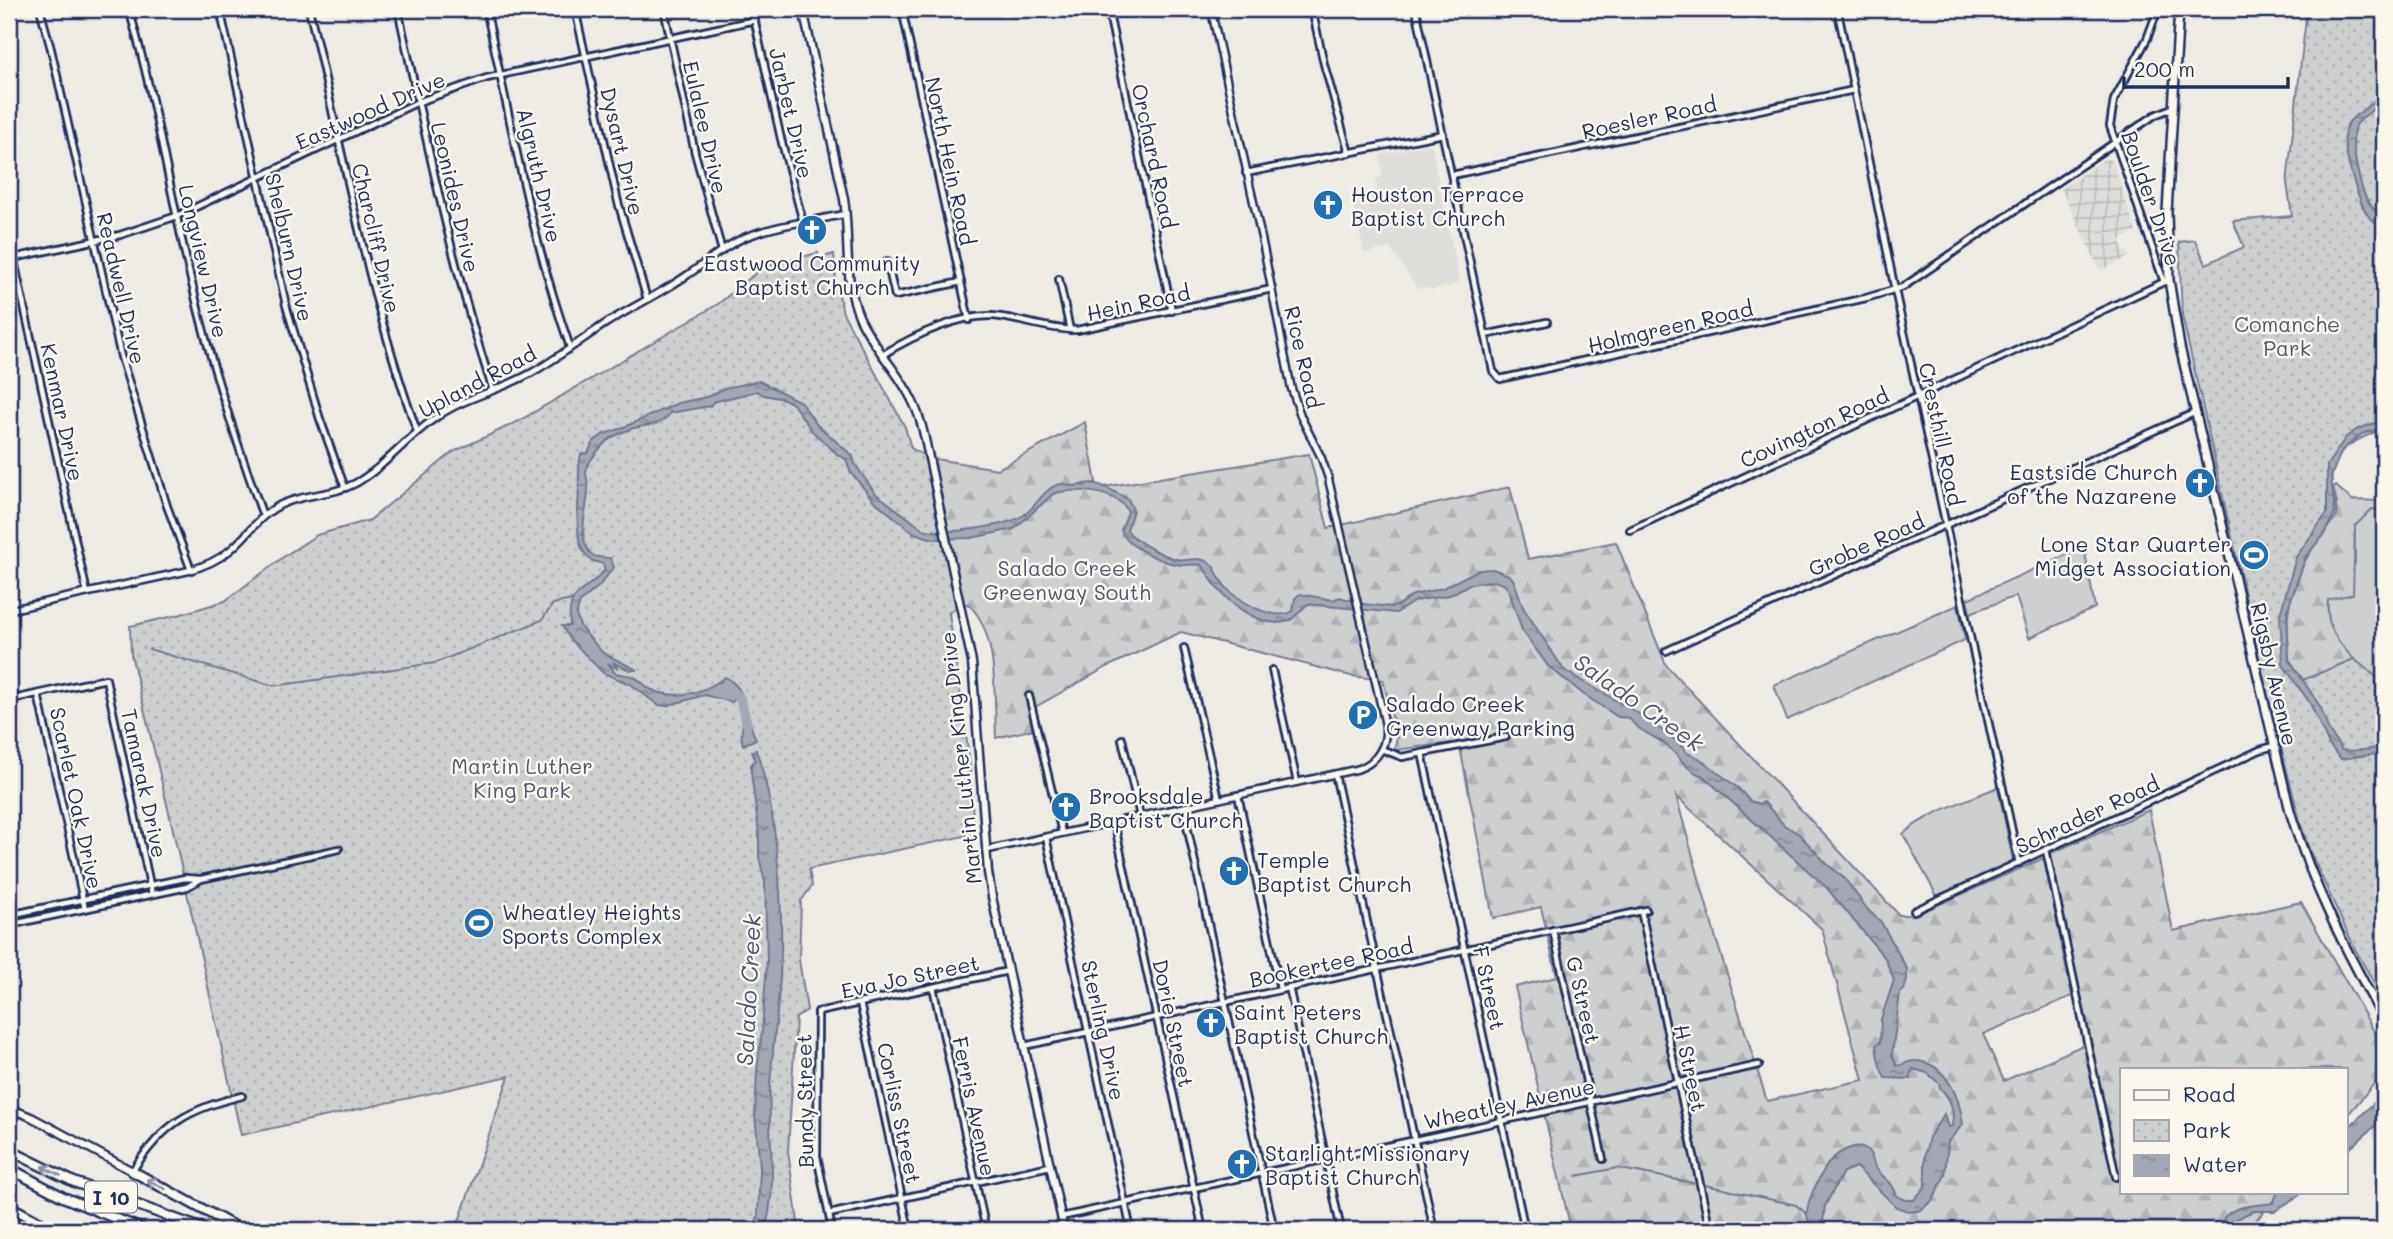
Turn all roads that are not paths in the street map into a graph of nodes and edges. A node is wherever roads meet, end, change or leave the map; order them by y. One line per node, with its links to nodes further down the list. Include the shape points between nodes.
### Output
1 (40, 9): 37 (street, Readwell Drive)
2 (129, 9): 34 (street, Longview Drive)
3 (219, 9): 32 (street, Shelburn Drive)
4 (309, 9): 27 (street, Charcliff Drive)
5 (398, 9): 24 (street, Leonides Drive)
6 (486, 9): 22 (street, Algruth Drive)
7 (575, 9): 21 (street, Dysart Drive)
8 (664, 9): 20 (street, Eulalee Drive)
9 (752, 9): 19 (street, Jarbet Drive)
10 (803, 9): 33 (main road, Martin Luther King Drive)
11 (902, 9): 43 (street, North Hein Road)
12 (1108, 9): 47 (street, Orchard Road)
13 (1211, 9): 30 (street, Rice Road)
14 (1312, 9): 29 (street)
15 (1416, 9): 26 (street, Holmgreen Road)
16 (2158, 9): 28 (street, Boulder Drive, via 2114,100 2110,125)
17 (2179, 9): 25 (main road, Rigsby Avenue)
18 (1838, 12): 23 (street, Cresthill Road)
19 (755, 20): 20 (street, Eastwood Drive); 35 (street, Jarbet Drive)
20 (670, 38): 21 (street, Eastwood Drive); 38 (street, Eulalee Drive)
21 (586, 57): 22 (street, Eastwood Drive); 46 (street, Dysart Drive, via 621,213)
22 (501, 75): 24 (street, Eastwood Drive); 52 (street, Algruth Drive, via 537,235)
23 (1854, 90): 31 (street, Roesler Road); 45 (street, Cresthill Road)
24 (418, 103): 27 (street, Eastwood Drive); 54 (street, Leonides Drive, via 457,275)
25 (2172, 108): 28 (street, Holmgreen Road); 42 (main road, Rigsby Avenue)
26 (1443, 134): 29 (street); 31 (street, Holmgreen Road)
27 (338, 140): 32 (street, Eastwood Drive); 57 (street, Charcliff Drive, via 382,326)
28 (2114, 144): 42 (street, Boulder Drive); 45 (street, Holmgreen Road)
29 (1349, 153): 30 (street)
30 (1246, 173): 44 (street, Rice Road)
31 (1452, 175): 51 (street, Holmgreen Road)
32 (257, 179): 34 (street, Eastwood Drive); 58 (street, Shelburn Drive, via 306,376)
33 (846, 214): 35 (street, Upland Road); 53 (main road, Martin Luther King Drive, via 854,302)
34 (177, 216): 37 (street, Eastwood Drive); 59 (street, Longview Drive, via 212,361)
35 (803, 223): 38 (street, Upland Road, via 748,236)
36 (9, 238): 39 (street, Kenmar Drive)
37 (94, 241): 39 (street, Eastwood Drive); 62 (street, Readwell Drive, via 143,433)
38 (722, 251): 46 (street, Upland Road)
39 (11, 259): 63 (street, Kenmar Drive)
40 (887, 261): 43 (street, via 895,296)
41 (1059, 279): 50 (street)
42 (2167, 281): 55 (street, Covington Road); 56 (main road, Rigsby Avenue)
43 (961, 282): 48 (street, North Hein Road)
44 (1272, 289): 47 (street, Hein Road); 74 (street, Rice Road, via 1291,387 1325,467 1340,529 1386,732)
45 (1895, 290): 51 (street, Holmgreen Road, via 1504,379 1494,374); 55 (street, Cresthill Road)
46 (647, 299): 52 (street, Upland Road)
47 (1172, 310): 50 (street, Hein Road)
48 (969, 320): 50 (street, Hein Road, via 1000,317); 53 (street, Hein Road, via 924,331)
49 (1547, 322): 51 (street)
50 (1070, 330)
51 (1485, 335)
52 (570, 347): 54 (street, Upland Road, via 526,377)
53 (882, 355): 86 (main road, Martin Luther King Drive, via 911,396 922,426 963,615 972,662)
54 (493, 390): 57 (street, Upland Road, via 448,410)
55 (1917, 396): 60 (street, Cresthill Road); 61 (street, Covington Road)
56 (2194, 413): 60 (street, Grobe Road); 73 (main road, Rigsby Avenue)
57 (417, 431): 58 (street, Upland Road, via 376,469)
58 (345, 488): 59 (street, Upland Road, via 301,497)
59 (263, 516): 62 (street, Upland Road, via 230,551)
60 (1945, 525): 66 (street, Grobe Road); 88 (street, Cresthill Road)
61 (1630, 530)
62 (191, 570): 63 (street, Upland Road)
63 (87, 593): 64 (street, Upland Road)
64 (9, 610)
65 (1184, 648): 79 (street)
66 (1666, 651)
67 (1272, 670): 77 (street)
68 (38, 694): 70 (street); 90 (street, Tamarak Drive, via 106,679); 92 (street, Scarlet Oak Drive)
69 (1029, 696): 83 (street)
70 (9, 700)
71 (1506, 737): 75 (street)
72 (1122, 738): 81 (street)
73 (2274, 746): 87 (street, Schrader Road); 109 (main road, Rigsby Avenue, via 2312,878)
74 (1381, 749): 75 (street, via 1402,758); 76 (street, via 1364,767)
75 (1422, 753): 99 (street, F Street)
76 (1335, 774): 77 (street); 100 (street)
77 (1297, 782): 78 (street)
78 (1238, 795): 79 (street); 104 (street)
79 (1219, 799): 80 (street)
80 (1183, 807): 81 (street); 105 (street)
81 (1140, 816): 82 (street)
82 (1115, 822): 83 (street); 108 (street, Dorie Street)
83 (1062, 834): 84 (street)
84 (1046, 837): 86 (street); 110 (street, Sterling Drive)
85 (339, 849): 89 (street)
86 (986, 849): 101 (main road, Martin Luther King Drive)
87 (2046, 850): 88 (street, Schrader Road); 126 (street)
88 (2019, 863): 95 (street, Schrader Road)
89 (201, 879): 90 (street); 91 (street, via 187,887)
90 (150, 885): 91 (street, Tamarak Drive); 92 (street)
91 (152, 894): 93 (street)
92 (83, 900): 93 (street, Scarlet Oak Drive); 96 (street)
93 (85, 909): 97 (street)
94 (1643, 911): 98 (street, Bookertee Road); 113 (street, H Street)
95 (1914, 911)
96 (9, 915)
97 (9, 925)
98 (1553, 930): 99 (street, Bookertee Road); 115 (street, G Street)
99 (1465, 949): 100 (street, Bookertee Road); 117 (street, F Street)
100 (1377, 968): 102 (street, Bookertee Road); 118 (street)
101 (1008, 971): 103 (street, Eva Jo Street); 111 (main road, Martin Luther King Drive)
102 (1289, 987): 104 (street, Bookertee Road); 120 (street)
103 (933, 988): 106 (street, Eva Jo Street); 127 (street, Ferris Avenue)
104 (1280, 989): 105 (street, Bookertee Road)
105 (1225, 1001): 108 (street, Bookertee Road); 125 (street)
106 (860, 1003): 107 (street, Eva Jo Street); 130 (street, Corliss Street)
107 (818, 1012): 133 (street, Bundy Street, via 817,1156)
108 (1157, 1016): 110 (street, Bookertee Road); 128 (street, Dorie Street)
109 (2384, 1020)
110 (1088, 1031): 111 (street, Bookertee Road); 131 (street, Sterling Drive)
111 (1024, 1046): 122 (main road, Martin Luther King Drive)
112 (1759, 1065): 113 (street, Wheatley Avenue)
113 (1678, 1083): 115 (street, Wheatley Avenue); 151 (street, H Street)
114 (242, 1096): 124 (street, via 183,1116 149,1145)
115 (1591, 1101): 117 (street, Wheatley Avenue); 121 (street, G Street)
116 (9, 1108): 124 (main road)
117 (1502, 1121): 118 (street, Wheatley Avenue); 150 (street, F Street)
118 (1414, 1139): 120 (street, Wheatley Avenue); 149 (street)
119 (9, 1150): 139 (highway, I 10, one-way to 119, via 74,1182)
120 (1326, 1159): 125 (street, Wheatley Avenue); 148 (street)
121 (1603, 1159)
122 (1050, 1166): 127 (street); 134 (main road, Martin Luther King Drive)
123 (9, 1168): 138 (highway, I 10, via 63,1197)
124 (132, 1171): 140 (highway, one-way to 124)
125 (1262, 1172): 128 (street, Wheatley Avenue); 147 (street)
126 (2116, 1177)
127 (975, 1182): 130 (street); 143 (street, Ferris Avenue)
128 (1194, 1188): 131 (street, Wheatley Avenue); 146 (street, Dorie Street)
129 (9, 1197): 132 (main road)
130 (902, 1198): 133 (street); 142 (street, Corliss Street)
131 (1125, 1203): 134 (street, Wheatley Avenue); 145 (street, Sterling Drive)
132 (10, 1206): 135 (highway); 136 (main road)
133 (829, 1214): 141 (street, Bundy Street)
134 (1061, 1217): 144 (main road, Martin Luther King Drive)
135 (50, 1228): 137 (main road)
136 (16, 1230)
137 (29, 1230)
138 (144, 1230)
139 (206, 1230)
140 (241, 1230)
141 (832, 1230)
142 (909, 1230)
143 (986, 1230)
144 (1064, 1230)
145 (1131, 1230)
146 (1203, 1230)
147 (1275, 1230)
148 (1341, 1230)
149 (1434, 1230)
150 (1525, 1230)
151 (1710, 1230)

